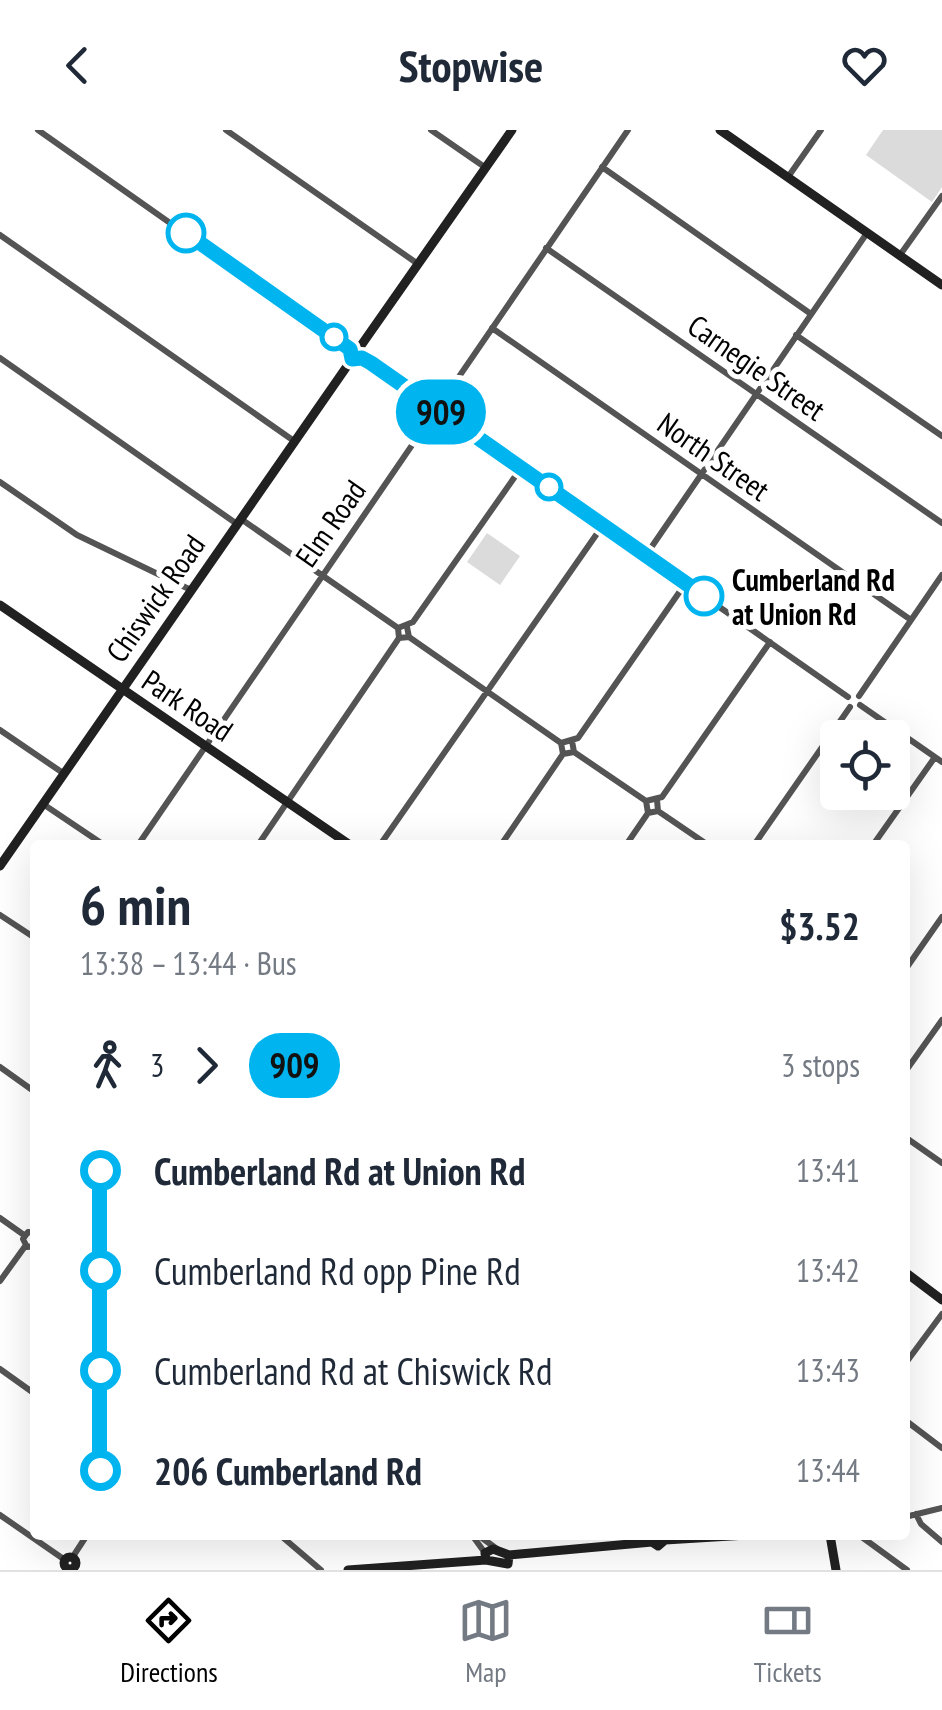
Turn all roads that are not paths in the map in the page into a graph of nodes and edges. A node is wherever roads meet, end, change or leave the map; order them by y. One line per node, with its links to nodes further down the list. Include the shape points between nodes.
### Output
1 (38, 130): 21 (street)
2 (226, 130): 16 (street)
3 (431, 130): 9 (street)
4 (512, 130): 9 (street, Chiswick Road)
5 (628, 130): 8 (street, Elm Road)
6 (720, 130): 10 (street)
7 (820, 130): 10 (street)
8 (602, 167): 14 (street, Elm Road); 18 (street)
9 (486, 168): 16 (street, Chiswick Road)
10 (788, 177): 12 (street)
11 (942, 196): 15 (street)
12 (868, 233): 15 (street); 18 (street)
13 (0, 236): 26 (street)
14 (546, 248): 19 (street, Elm Road); 23 (street, Carnegie Street)
15 (900, 256): 17 (street)
16 (418, 264): 21 (street, Chiswick Road)
17 (942, 285)
18 (811, 314): 20 (street)
19 (492, 328): 24 (street, Elm Road); 28 (street, North Street)
20 (796, 334): 23 (street); 25 (street)
21 (356, 353): 24 (street); 26 (street, Chiswick Road)
22 (0, 358): 30 (street)
23 (755, 394): 28 (street); 31 (street, Carnegie Street)
24 (438, 410): 27 (street); 34 (street, Elm Road)
25 (942, 436)
26 (294, 442): 30 (street, Chiswick Road)
27 (521, 468): 32 (street); 40 (street)
28 (701, 474): 33 (street); 39 (street, North Street)
29 (0, 482): 37 (street, via 76,535)
30 (239, 521): 34 (street); 37 (street, Chiswick Road)
31 (942, 524)
32 (604, 526): 33 (street); 46 (street)
33 (646, 555): 36 (street)
34 (321, 575): 41 (street); 53 (street, Elm Road)
35 (942, 575): 39 (street)
36 (686, 583): 44 (street); 51 (street)
37 (191, 590): 45 (street, Chiswick Road)
38 (0, 606): 45 (street, Park Road)
39 (911, 620): 48 (street)
40 (407, 626): 41 (street); 42 (street)
41 (398, 628): 43 (street)
42 (409, 637): 43 (street); 46 (street)
43 (399, 638): 59 (street)
44 (770, 642): 47 (street); 58 (street)
45 (121, 690): 53 (street, Park Road); 57 (street, Chiswick Road)
46 (487, 691): 52 (street); 68 (street)
47 (848, 697): 48 (street); 49 (street)
48 (860, 700): 49 (street); 56 (street)
49 (850, 707): 72 (street)
50 (0, 730): 57 (street)
51 (572, 741): 52 (street); 54 (street)
52 (561, 743): 55 (street)
53 (204, 746): 59 (street, Park Road); 65 (street, Elm Road)
54 (574, 752): 55 (street); 60 (street)
55 (563, 754): 69 (street)
56 (939, 759): 73 (street)
57 (63, 774): 61 (street, Chiswick Road)
58 (657, 800): 60 (street); 62 (street)
59 (288, 802): 66 (street); 67 (street, Park Road)
60 (646, 802): 63 (street)
61 (43, 804): 64 (street); 74 (street, Chiswick Road)
62 (658, 811): 63 (street); 71 (street)
63 (648, 813): 70 (street)
64 (97, 840)
65 (141, 840)
66 (261, 840)
67 (343, 840)
68 (383, 840)
69 (504, 840)
70 (629, 840)
71 (701, 840)
72 (757, 840)
73 (877, 840)
74 (0, 866)
75 (0, 915): 77 (street)
76 (942, 917): 78 (street)
77 (30, 935)
78 (910, 963)
79 (942, 1020): 80 (street)
80 (910, 1065)
81 (0, 1067): 82 (street)
82 (30, 1088)
83 (910, 1140): 84 (street)
84 (942, 1162)
85 (0, 1218): 87 (street)
86 (30, 1234): 87 (street)
87 (24, 1235): 88 (street)
88 (26, 1246): 89 (street); 91 (street)
89 (30, 1246)
90 (910, 1276): 92 (street)
91 (0, 1281)
92 (942, 1300)
93 (942, 1314): 94 (street)
94 (910, 1357)
95 (0, 1369): 96 (street)
96 (30, 1390)
97 (910, 1424): 98 (street)
98 (942, 1448)
99 (942, 1508): 100 (street)
100 (916, 1514): 102 (street); 112 (street)
101 (0, 1515): 103 (street)
102 (910, 1516)
103 (30, 1537)
104 (35, 1540): 115 (street)
105 (84, 1540): 115 (street)
106 (286, 1540): 116 (street)
107 (477, 1540): 113 (street)
108 (481, 1540): 114 (street)
109 (645, 1540): 114 (street)
110 (831, 1540): 118 (street)
111 (867, 1540): 119 (street)
112 (942, 1542)
113 (485, 1556): 114 (street, via 491,1549); 117 (street)
114 (505, 1562)
115 (71, 1566)
116 (321, 1570)
117 (348, 1570)
118 (836, 1570)
119 (907, 1570)

